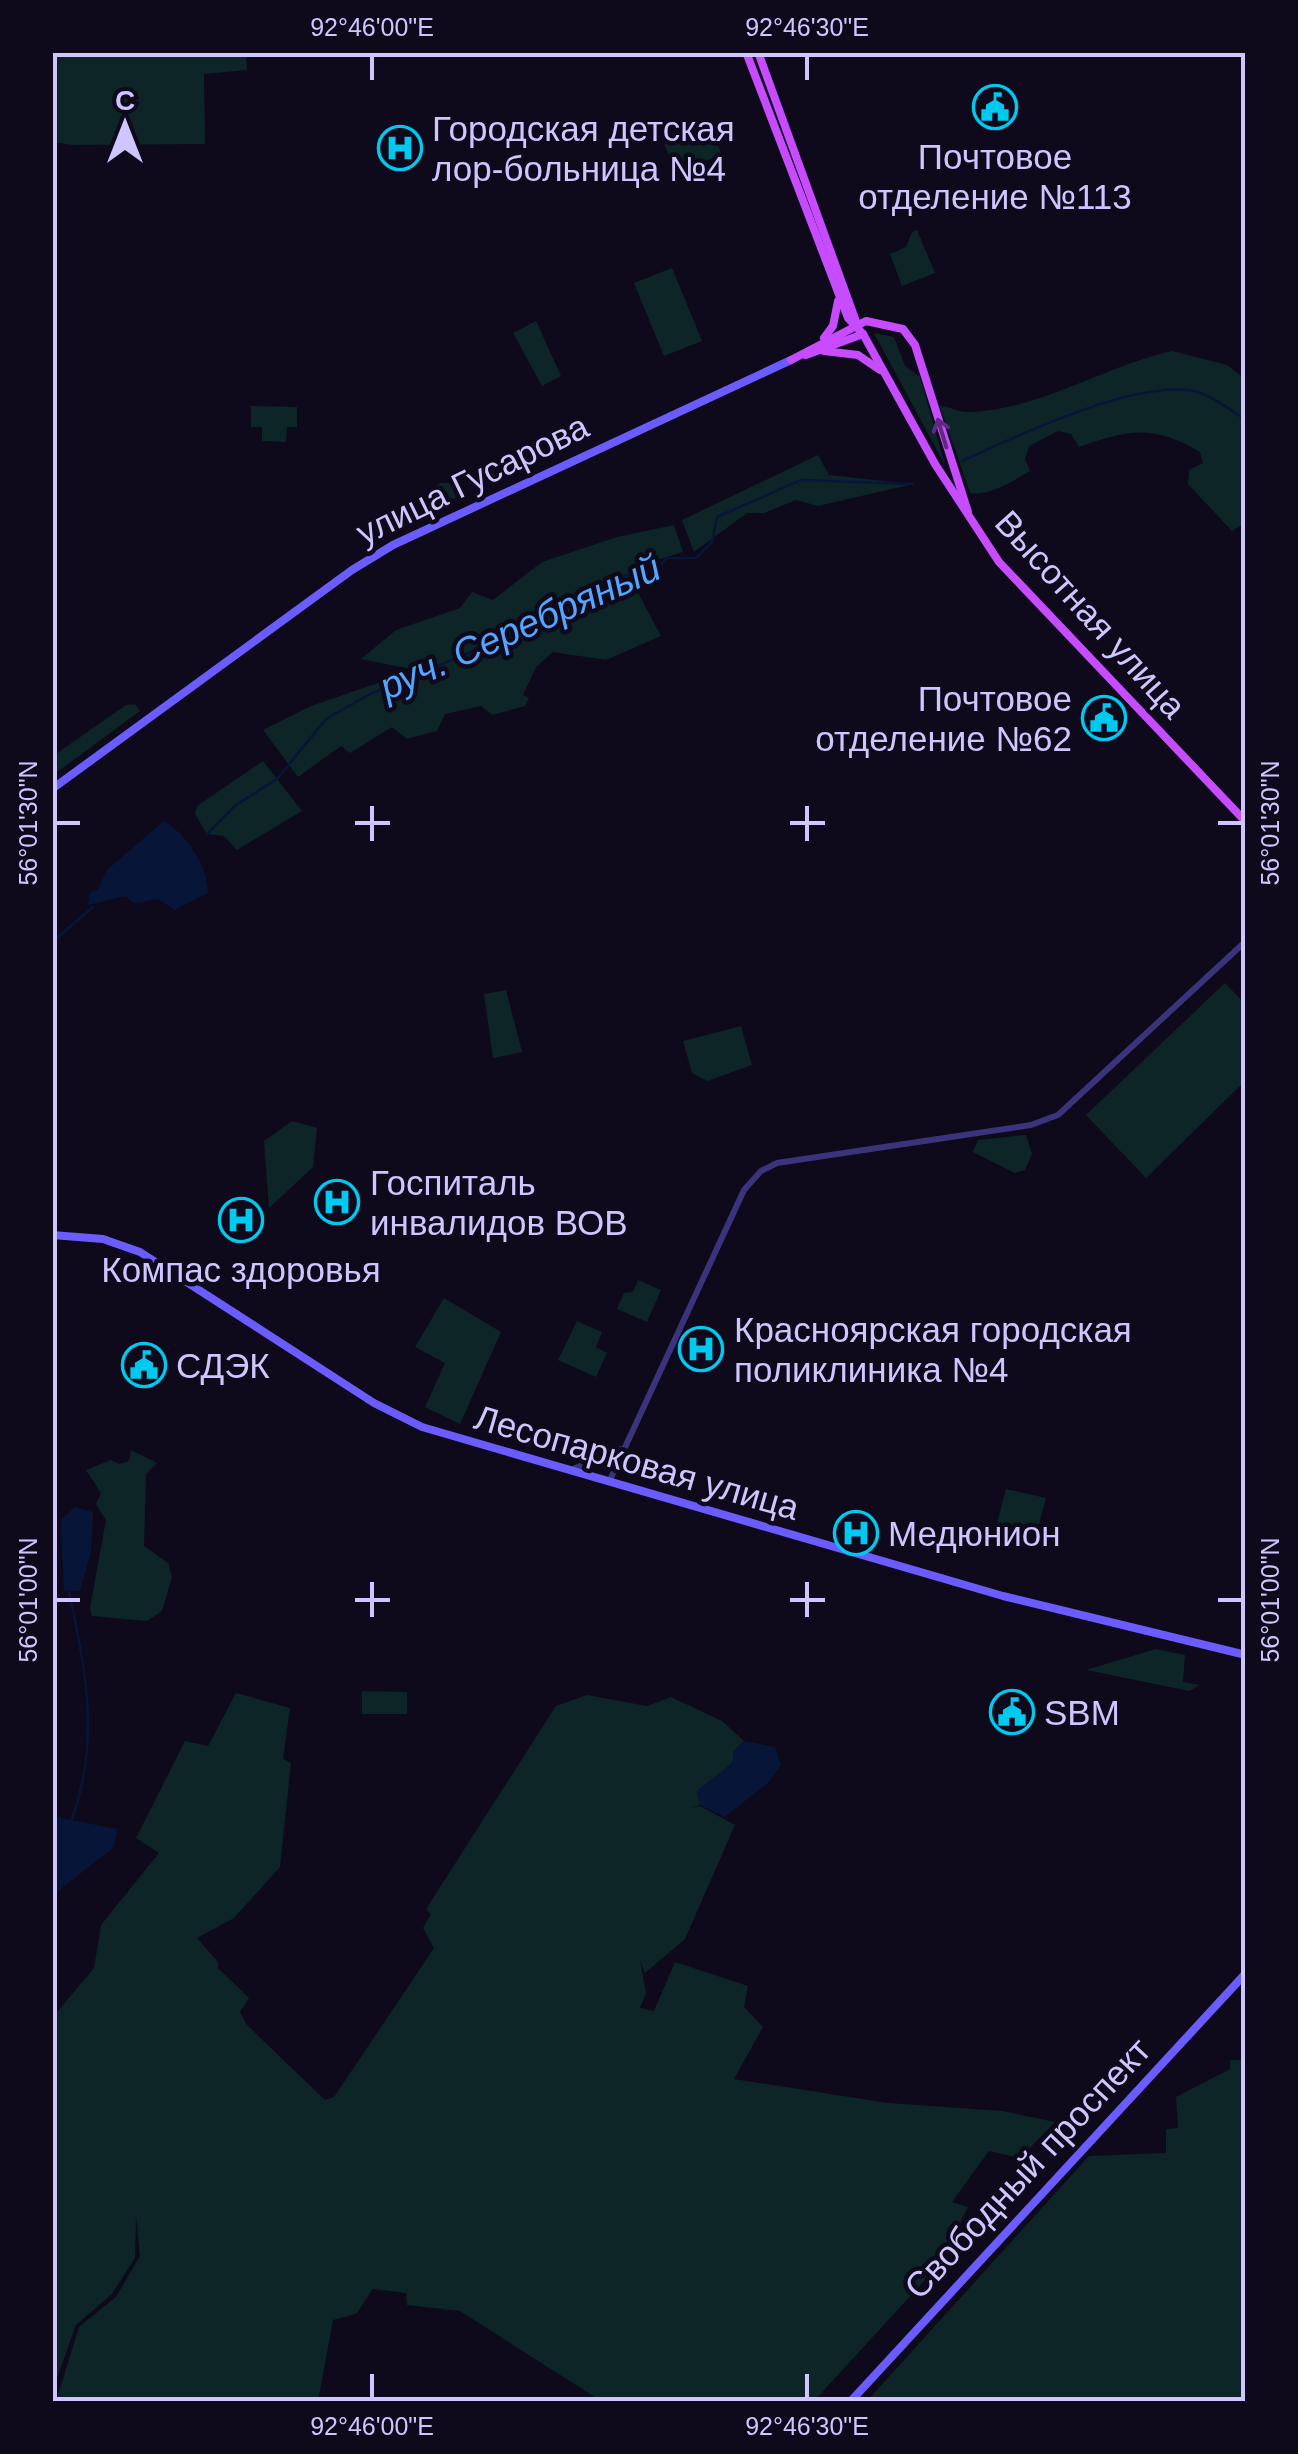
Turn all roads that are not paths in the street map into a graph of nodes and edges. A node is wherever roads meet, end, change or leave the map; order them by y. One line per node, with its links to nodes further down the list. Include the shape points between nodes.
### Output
1 (746, 52): 3 (main road)
2 (758, 52): 4 (main road)
3 (839, 296): 4 (main road); 6 (main road)
4 (857, 324): 5 (main road, Высотная улица); 6 (main road); 8 (main road, one-way to 4, via 913,340 885,322)
5 (863, 334): 6 (main road); 7 (main road, Высотная улица)
6 (818, 348): 7 (main road, via 858,355); 9 (main road, улица Гусарова, via 393,544)
7 (884, 373): 8 (main road, Высотная улица)
8 (973, 526): 10 (main road, Высотная улица, via 999,562)
9 (52, 789)
10 (1246, 822)
11 (1246, 941): 13 (street, via 1058,1115 761,1171 744,1190)
12 (52, 1235): 14 (main road, Лесопарковая улица, via 99,1238 140,1252 422,1427)
13 (622, 1448): 14 (street); 15 (street)
14 (566, 1470): 15 (main road, Лесопарковая улица)
15 (609, 1482): 16 (main road, Лесопарковая улица, via 1003,1596)
16 (1246, 1655)
17 (1246, 1973): 18 (main road, Свободный проспект)
18 (850, 2402)

